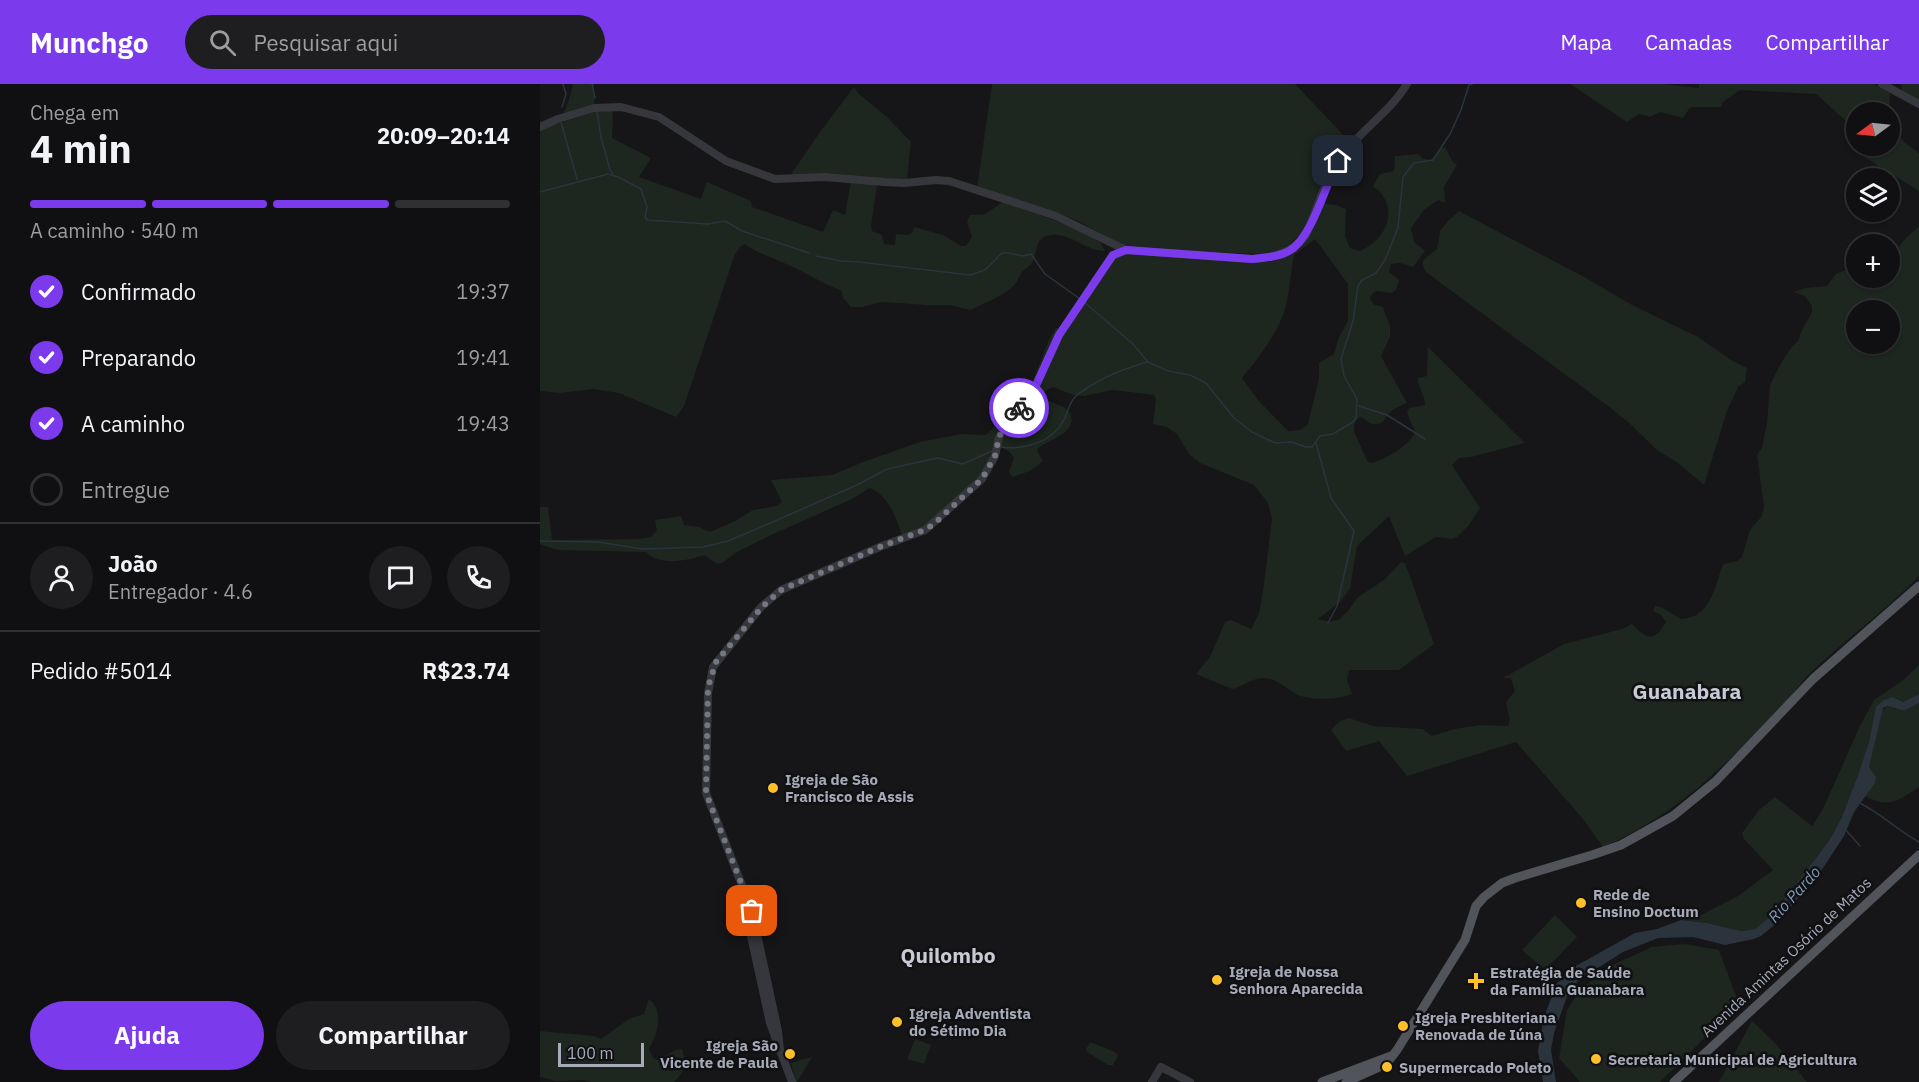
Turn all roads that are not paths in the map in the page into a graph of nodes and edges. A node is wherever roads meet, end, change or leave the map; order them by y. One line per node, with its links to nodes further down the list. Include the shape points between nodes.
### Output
1 (1407, 84): 6 (street, via 1342,156 1306,235 1288,252 1252,259)
2 (1882, 84): 3 (street)
3 (1919, 104)
4 (540, 127): 5 (street, via 599,106 632,108 664,120 726,161 775,179 949,181 1056,216)
5 (1103, 239): 6 (street); 7 (street)
6 (1126, 250): 7 (street, via 1113,255)
7 (1108, 262): 11 (street, via 1055,341 1033,392 1005,426 982,479 925,530 788,586 756,613 716,662 708,693 706,793 746,899 770,1023)
8 (1919, 586): 10 (main road, via 1820,673 1716,781 1673,816 1621,845 1515,878 1484,897 1476,906 1465,940)
9 (1919, 855): 16 (main road, Avenida Amintas Osório de Matos)
10 (1391, 1056): 14 (main road); 15 (main road)
11 (792, 1082)
12 (1152, 1082): 13 (street, via 1161,1067)
13 (1190, 1082)
14 (1322, 1082)
15 (1346, 1082)
16 (1674, 1082)

